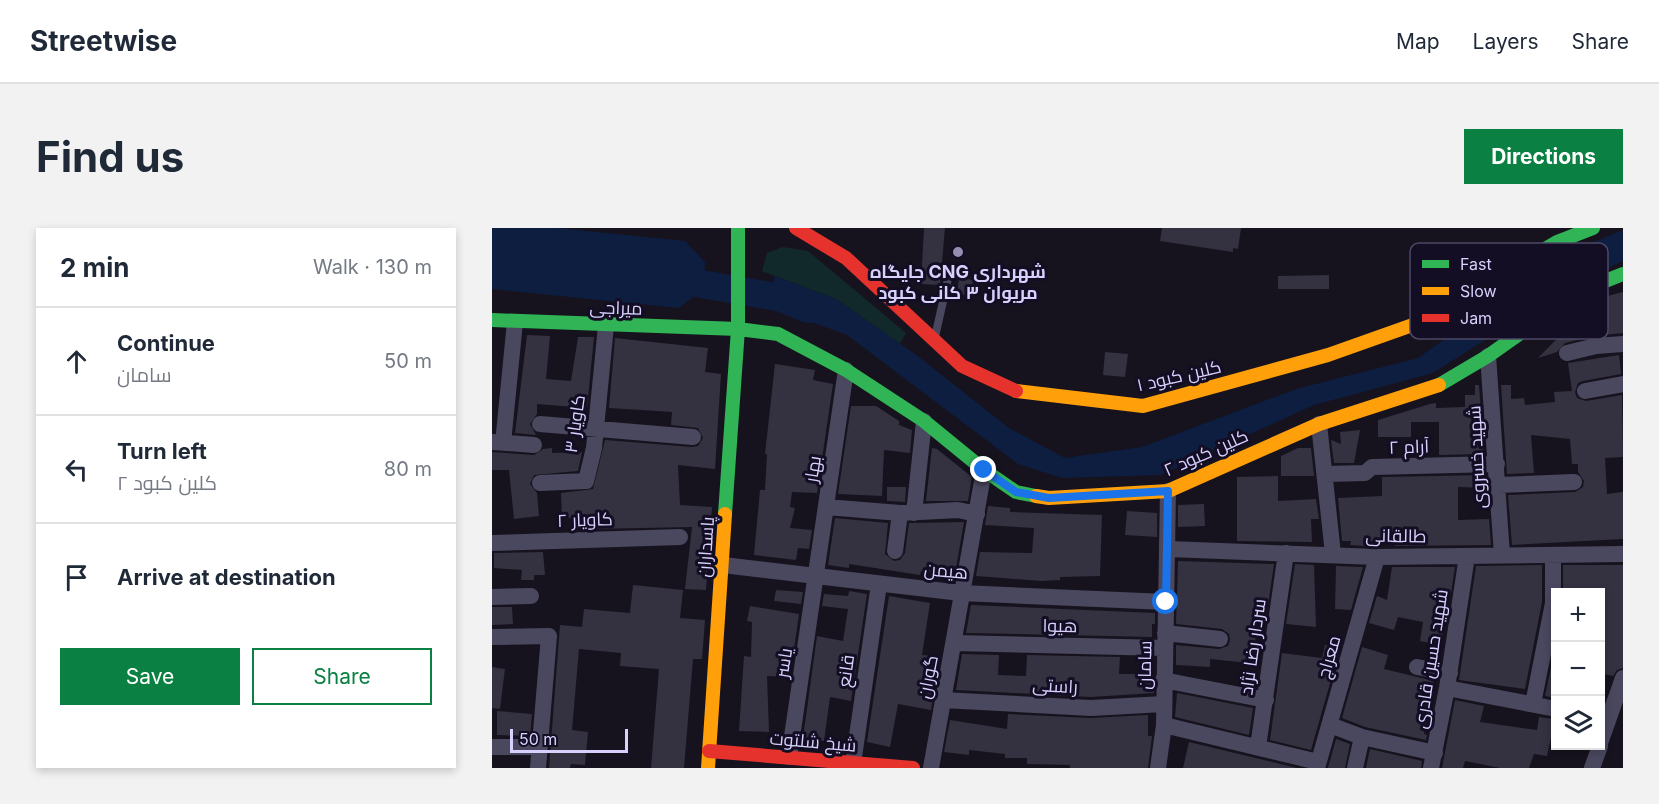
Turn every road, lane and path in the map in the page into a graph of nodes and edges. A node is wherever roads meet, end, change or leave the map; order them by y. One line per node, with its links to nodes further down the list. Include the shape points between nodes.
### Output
1 (796, 228): 14 (street, کلین کبود ۱, via 846,258)
2 (1593, 228): 4 (street, کلین کبود ۱)
3 (739, 233): 12 (street, پاسداران)
4 (1555, 243)
5 (950, 270): 14 (lane)
6 (1623, 274): 7 (street, کلین کبود ۲)
7 (1608, 280)
8 (492, 320): 9 (street, میراجی)
9 (515, 322): 10 (street, میراجی); 26 (street)
10 (606, 326): 12 (street, میراجی); 24 (street, کاویار ۳)
11 (1410, 326): 14 (street, کلین کبود ۱, via 1328,355 1143,406 1010,390 962,366)
12 (738, 329): 18 (street, کلین کبود ۲, via 778,334); 49 (street, پاسداران)
13 (1512, 339): 17 (street, کلین کبود ۲)
14 (934, 341)
15 (1623, 344): 16 (street)
16 (1568, 353)
17 (1488, 356): 23 (street, کلین کبود ۲, via 1432,389); 28 (street, شهید خسروی)
18 (846, 370): 21 (street, کلین کبود ۲); 35 (street, بهار)
19 (1623, 384): 20 (street)
20 (1585, 391)
21 (924, 421): 29 (street, کلین کبود ۲); 36 (street)
22 (540, 424): 24 (street)
23 (1319, 424): 30 (street); 34 (street, کلین کبود ۲)
24 (596, 428): 25 (street); 32 (street, کاویار ۳, via 586,481)
25 (693, 436)
26 (498, 442): 27 (street)
27 (534, 446)
28 (1497, 464): 30 (street, آرام ۲, via 1372,467 1365,473); 33 (street, شهید خسروی)
29 (984, 470): 34 (street, کلین کبود ۲, via 1016,492 1049,498); 37 (street, گوران)
30 (1325, 474): 43 (street)
31 (1574, 482): 33 (street)
32 (540, 483)
33 (1498, 485): 45 (street, شهید خسروی)
34 (1168, 491): 40 (street, سامان)
35 (826, 507): 36 (street); 50 (street, بهار)
36 (907, 513): 37 (street, via 958,510); 41 (street)
37 (977, 514): 52 (street, گوران)
38 (680, 537): 39 (street, کاویار ۲)
39 (492, 543)
40 (1169, 549): 42 (street, طالقانی); 55 (street, سامان)
41 (896, 551)
42 (1286, 553): 43 (street, طالقانی); 65 (street, سردار رضا نژاد)
43 (1333, 554): 48 (street, طالقانی)
44 (1623, 554): 47 (street, طالقانی)
45 (1502, 555): 46 (street, طالقانی); 47 (street, طالقانی)
46 (1467, 556): 48 (street, طالقانی); 63 (street, شهید حسین قادری)
47 (1553, 556): 67 (street, via 1553,603)
48 (1377, 557): 71 (street, معراج)
49 (723, 565): 50 (street, هیمن); 77 (street, پاسداران)
50 (817, 574): 51 (street, هیمن); 78 (street, یاسر)
51 (879, 584): 52 (street, هیمن); 80 (street, قانع)
52 (961, 593): 55 (street, هیمن); 59 (street, گوران)
53 (531, 596): 54 (street)
54 (492, 597)
55 (1166, 602): 58 (street, سامان)
56 (492, 637): 74 (street, via 549,636)
57 (1220, 639): 58 (street, هیوا)
58 (1164, 640): 59 (street, هیوا); 62 (street, سامان)
59 (955, 643): 64 (street, گوران)
60 (1417, 667): 63 (street)
61 (1623, 678): 69 (street)
62 (1162, 680): 65 (street); 66 (street, سامان)
63 (1449, 680): 67 (street); 79 (street, شهید حسین قادری)
64 (943, 700): 66 (street, راستی, via 1091,708); 85 (street, گوران)
65 (1266, 700): 75 (street, سردار رضا نژاد)
66 (1164, 704): 70 (street, سامان)
67 (1533, 704): 68 (street)
68 (1551, 708)
69 (1605, 717)
70 (1164, 725): 75 (street); 86 (street, سامان)
71 (1329, 725): 72 (street); 81 (street, معراج)
72 (1362, 737): 79 (street); 87 (street)
73 (492, 747): 74 (street)
74 (539, 747): 82 (street)
75 (1258, 747): 81 (street)
76 (1598, 750): 88 (street)
77 (709, 751): 78 (street, شیخ شلتوت); 83 (street, پاسداران)
78 (789, 757): 80 (street, شیخ شلتوت)
79 (1433, 761)
80 (853, 764): 84 (street, شیخ شلتوت)
81 (1318, 765)
82 (538, 768)
83 (708, 768)
84 (912, 768)
85 (931, 768)
86 (1158, 768)
87 (1355, 768)
88 (1592, 768)

